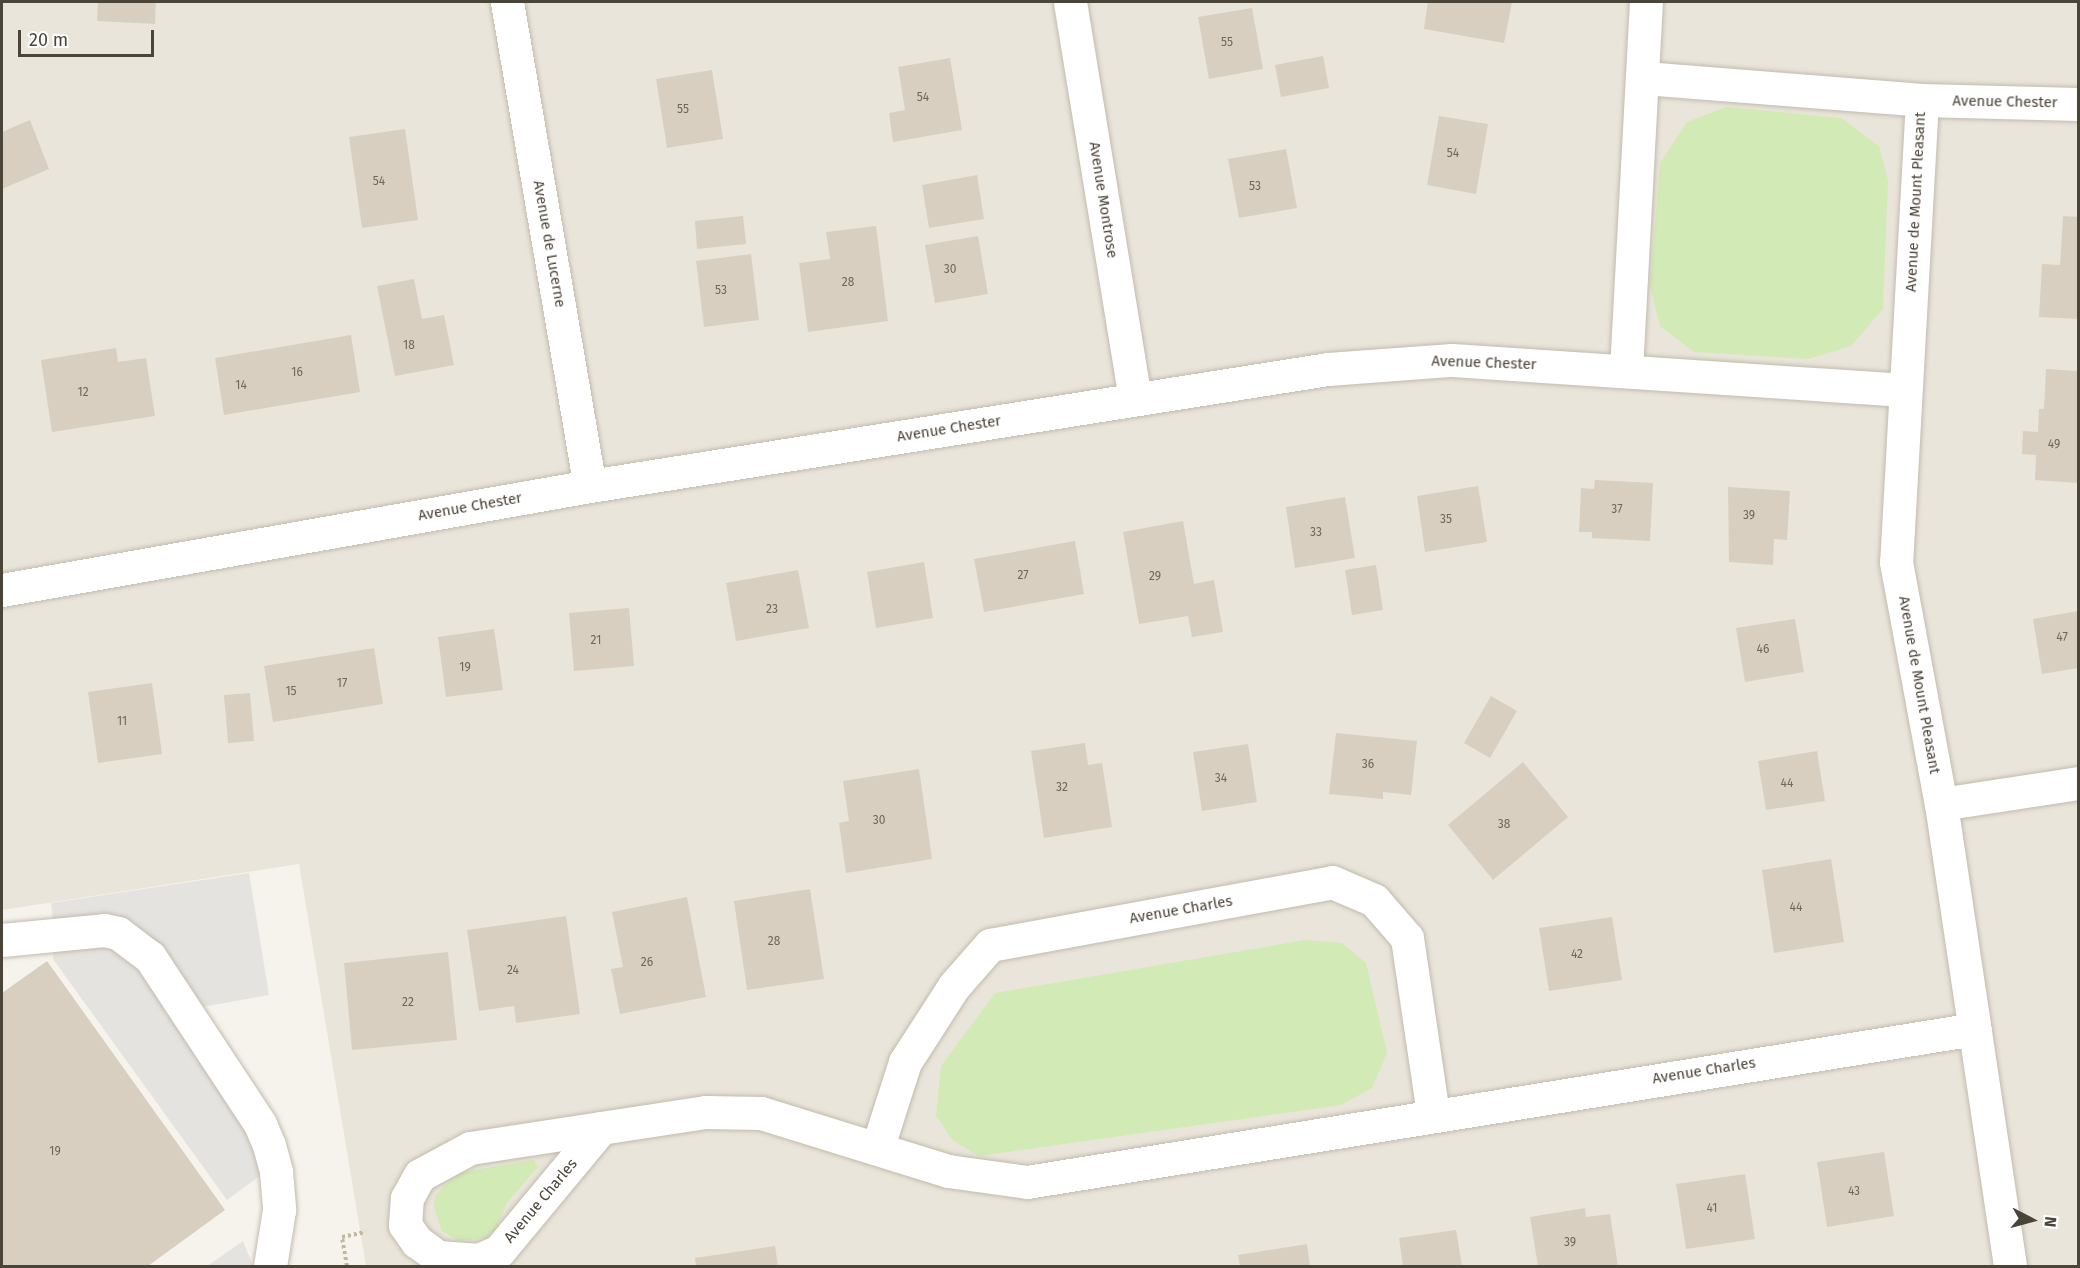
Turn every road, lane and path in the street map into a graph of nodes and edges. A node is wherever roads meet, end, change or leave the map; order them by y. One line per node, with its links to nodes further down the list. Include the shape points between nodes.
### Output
1 (507, 2): 10 (street, Avenue de Lucerne)
2 (1070, 2): 9 (street, Avenue Montrose)
3 (1646, 2): 4 (street)
4 (1644, 78): 5 (street, Avenue Chester); 7 (street)
5 (1922, 99): 6 (street, Avenue Chester); 8 (street, Avenue de Mount Pleasant)
6 (2079, 104)
7 (1626, 370): 8 (street, Avenue Chester); 9 (street, Avenue Chester, via 1452,360 1328,369)
8 (1905, 390): 13 (street, Avenue de Mount Pleasant, via 1896,562)
9 (1135, 399): 10 (street, Avenue Chester)
10 (590, 486): 11 (street, Avenue Chester)
11 (2, 590)
12 (2079, 783): 13 (street)
13 (1941, 804): 15 (street, Avenue de Mount Pleasant)
14 (2, 940): 20 (street, via 104,930 118,933 150,957 260,1124 269,1145 279,1210)
15 (1975, 1029): 16 (street, Avenue Charles); 22 (street, Avenue de Mount Pleasant)
16 (1433, 1115): 18 (street, Avenue Charles, via 1027,1182 948,1171); 18 (street, Avenue Charles, via 1407,938 1374,900 1332,882 990,945 954,986 905,1062)
17 (602, 1128): 17 (street, Avenue Charles, via 499,1251 479,1260 438,1257 417,1242 405,1225 407,1198 420,1175 445,1158 470,1148); 18 (street, Avenue Charles, via 705,1112 761,1113)
18 (878, 1146)
19 (369, 1231): 21 (path, via 342,1238)
20 (270, 1266)
21 (347, 1266)
22 (2010, 1266)

